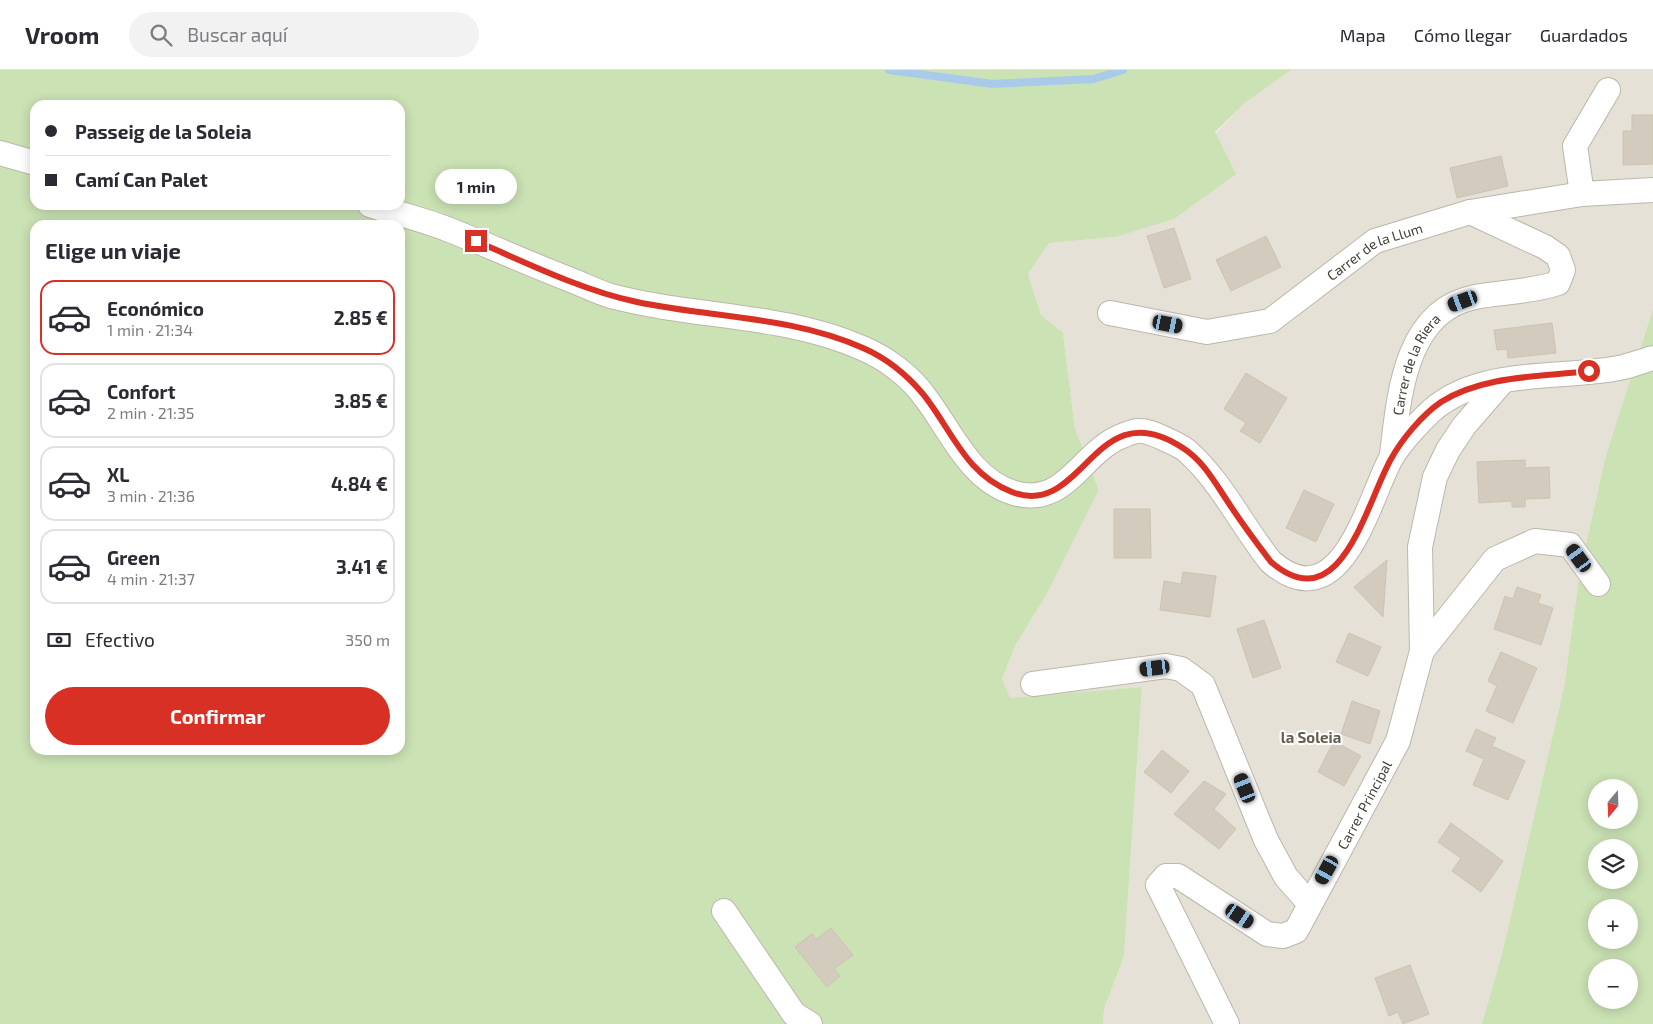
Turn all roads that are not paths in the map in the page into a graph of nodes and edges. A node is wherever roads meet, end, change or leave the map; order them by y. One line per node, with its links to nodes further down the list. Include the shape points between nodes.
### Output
1 (1608, 90): 5 (street, via 1575,146)
2 (0, 152): 3 (street)
3 (30, 161)
4 (1653, 190): 5 (street, Carrer de la Llum)
5 (1582, 194): 7 (street, Carrer de la Llum)
6 (387, 210): 11 (street, via 444,227 606,294 679,309 764,320 810,330 863,348 909,379 974,469 994,484 1014,493 1036,496 1056,489 1073,478 1097,452 1116,438 1137,430 1155,435 1184,448 1205,468 1271,562 1296,578 1318,578 1347,554)
7 (1470, 212): 8 (street, Carrer de la Llum, via 1375,241 1270,321 1207,332); 11 (street, Carrer de la Riera, via 1545,247 1558,256 1564,270 1558,283 1544,288 1473,297 1453,304 1424,331 1412,349 1404,377)
8 (1110, 313)
9 (1653, 358): 10 (street, via 1623,367)
10 (1503, 381): 11 (street, via 1480,385 1441,402 1409,434); 13 (street, Carrer Principal, via 1464,426 1435,477 1420,547)
11 (1391, 458)
12 (1598, 584): 13 (street, via 1570,545 1535,541 1495,559)
13 (1422, 651): 15 (street, Carrer Principal, via 1398,741)
14 (1033, 684): 15 (street, via 1166,666 1181,669 1203,685 1266,840 1286,877)
15 (1309, 903): 18 (street, Carrer Principal, via 1296,931 1283,936 1267,934 1178,876 1166,876 1158,885)
16 (724, 910): 17 (street, via 794,1014)
17 (810, 1024)
18 (1227, 1024)

